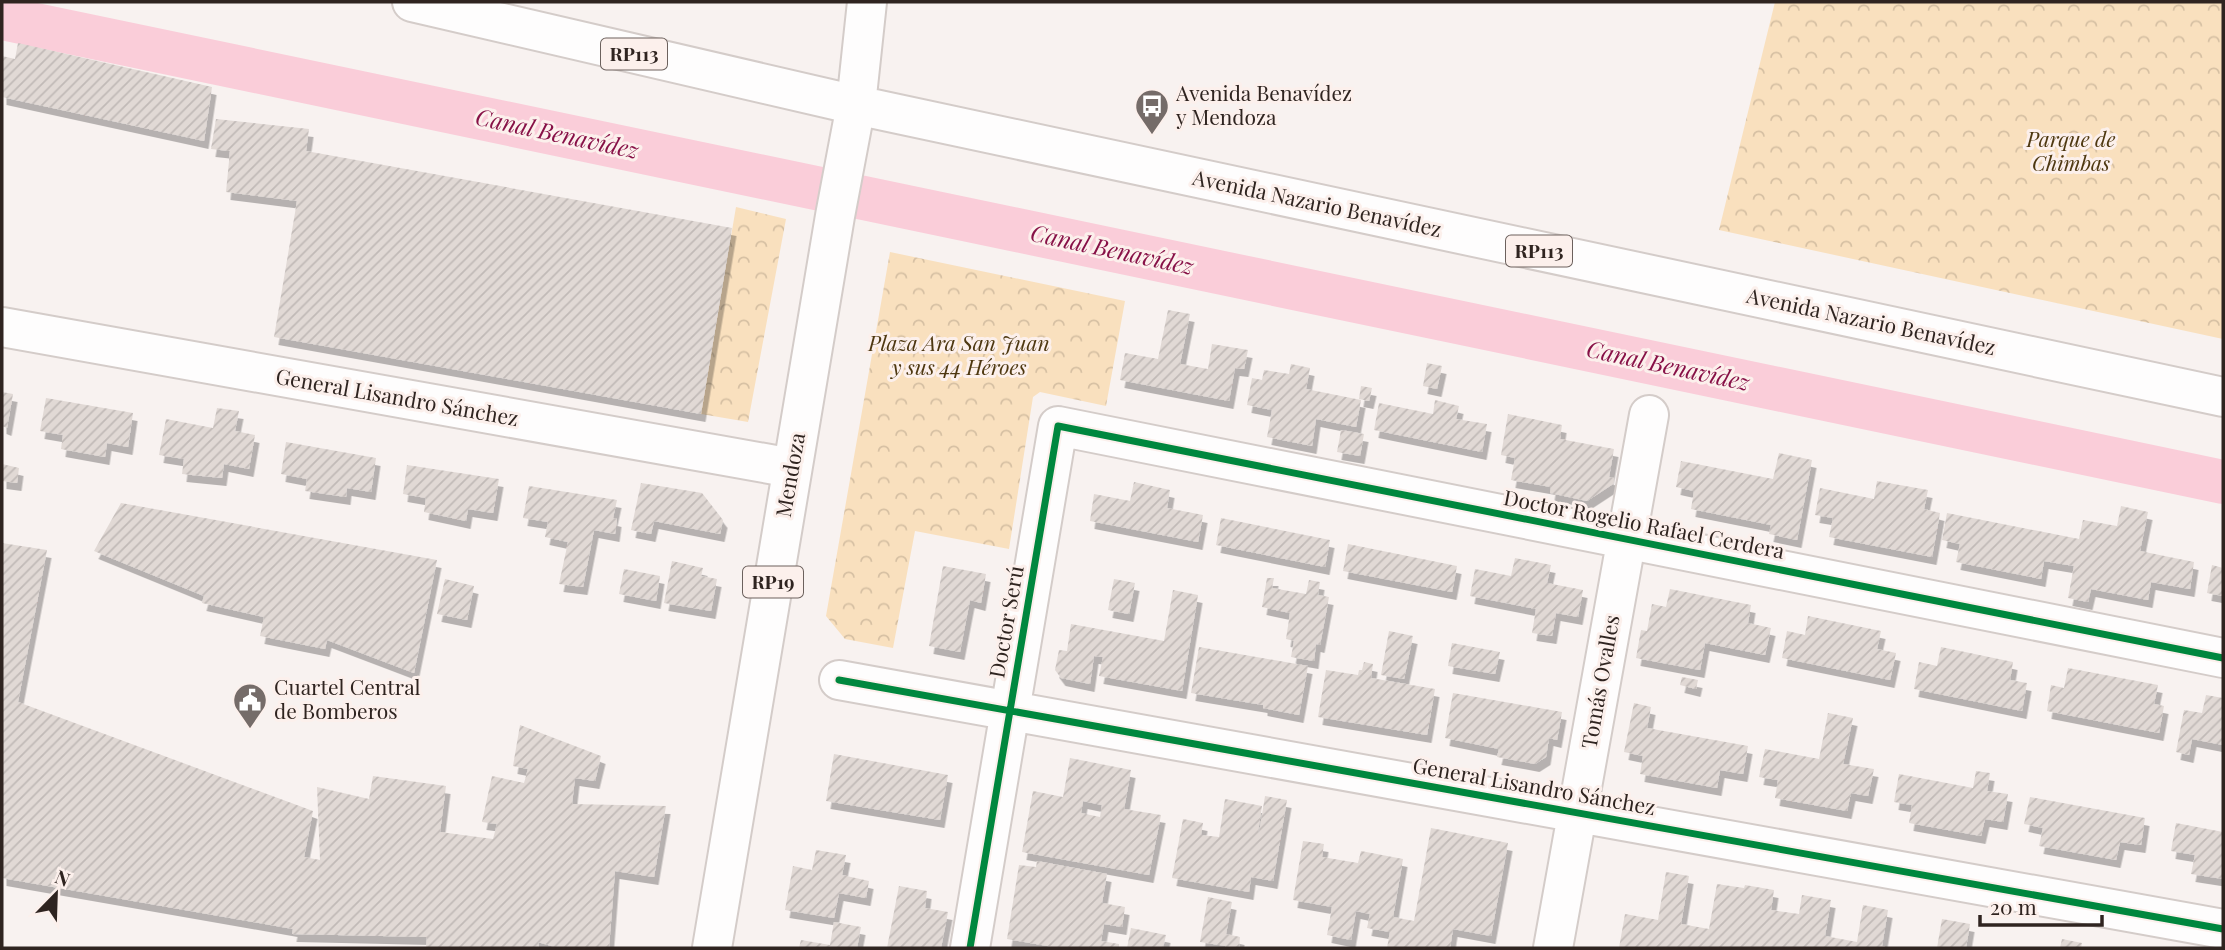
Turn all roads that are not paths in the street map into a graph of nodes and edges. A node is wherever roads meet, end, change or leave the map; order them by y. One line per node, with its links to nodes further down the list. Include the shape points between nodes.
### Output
1 (412, 2): 3 (street, Avenida Nazario Benavídez / RP113)
2 (867, 2): 3 (street, Mendoza / RP19)
3 (856, 105): 5 (street, Avenida Nazario Benavídez / RP113); 8 (street, Mendoza / RP19)
4 (2, 327): 8 (street, General Lisandro Sánchez)
5 (2223, 397)
6 (1649, 415): 9 (street, Tomás Ovalles)
7 (1058, 426): 9 (street, Doctor Rogelio Rafael Cerdera); 12 (street, Doctor Serú)
8 (792, 468): 15 (street, Mendoza / RP19)
9 (1627, 539): 10 (street, Doctor Rogelio Rafael Cerdera); 13 (street, Tomás Ovalles)
10 (2223, 658)
11 (839, 680): 12 (street, General Lisandro Sánchez)
12 (1010, 710): 13 (street, General Lisandro Sánchez); 16 (street, Doctor Serú)
13 (1577, 813): 14 (street, General Lisandro Sánchez); 17 (street, Tomás Ovalles)
14 (2223, 929)
15 (712, 948)
16 (970, 948)
17 (1553, 948)

